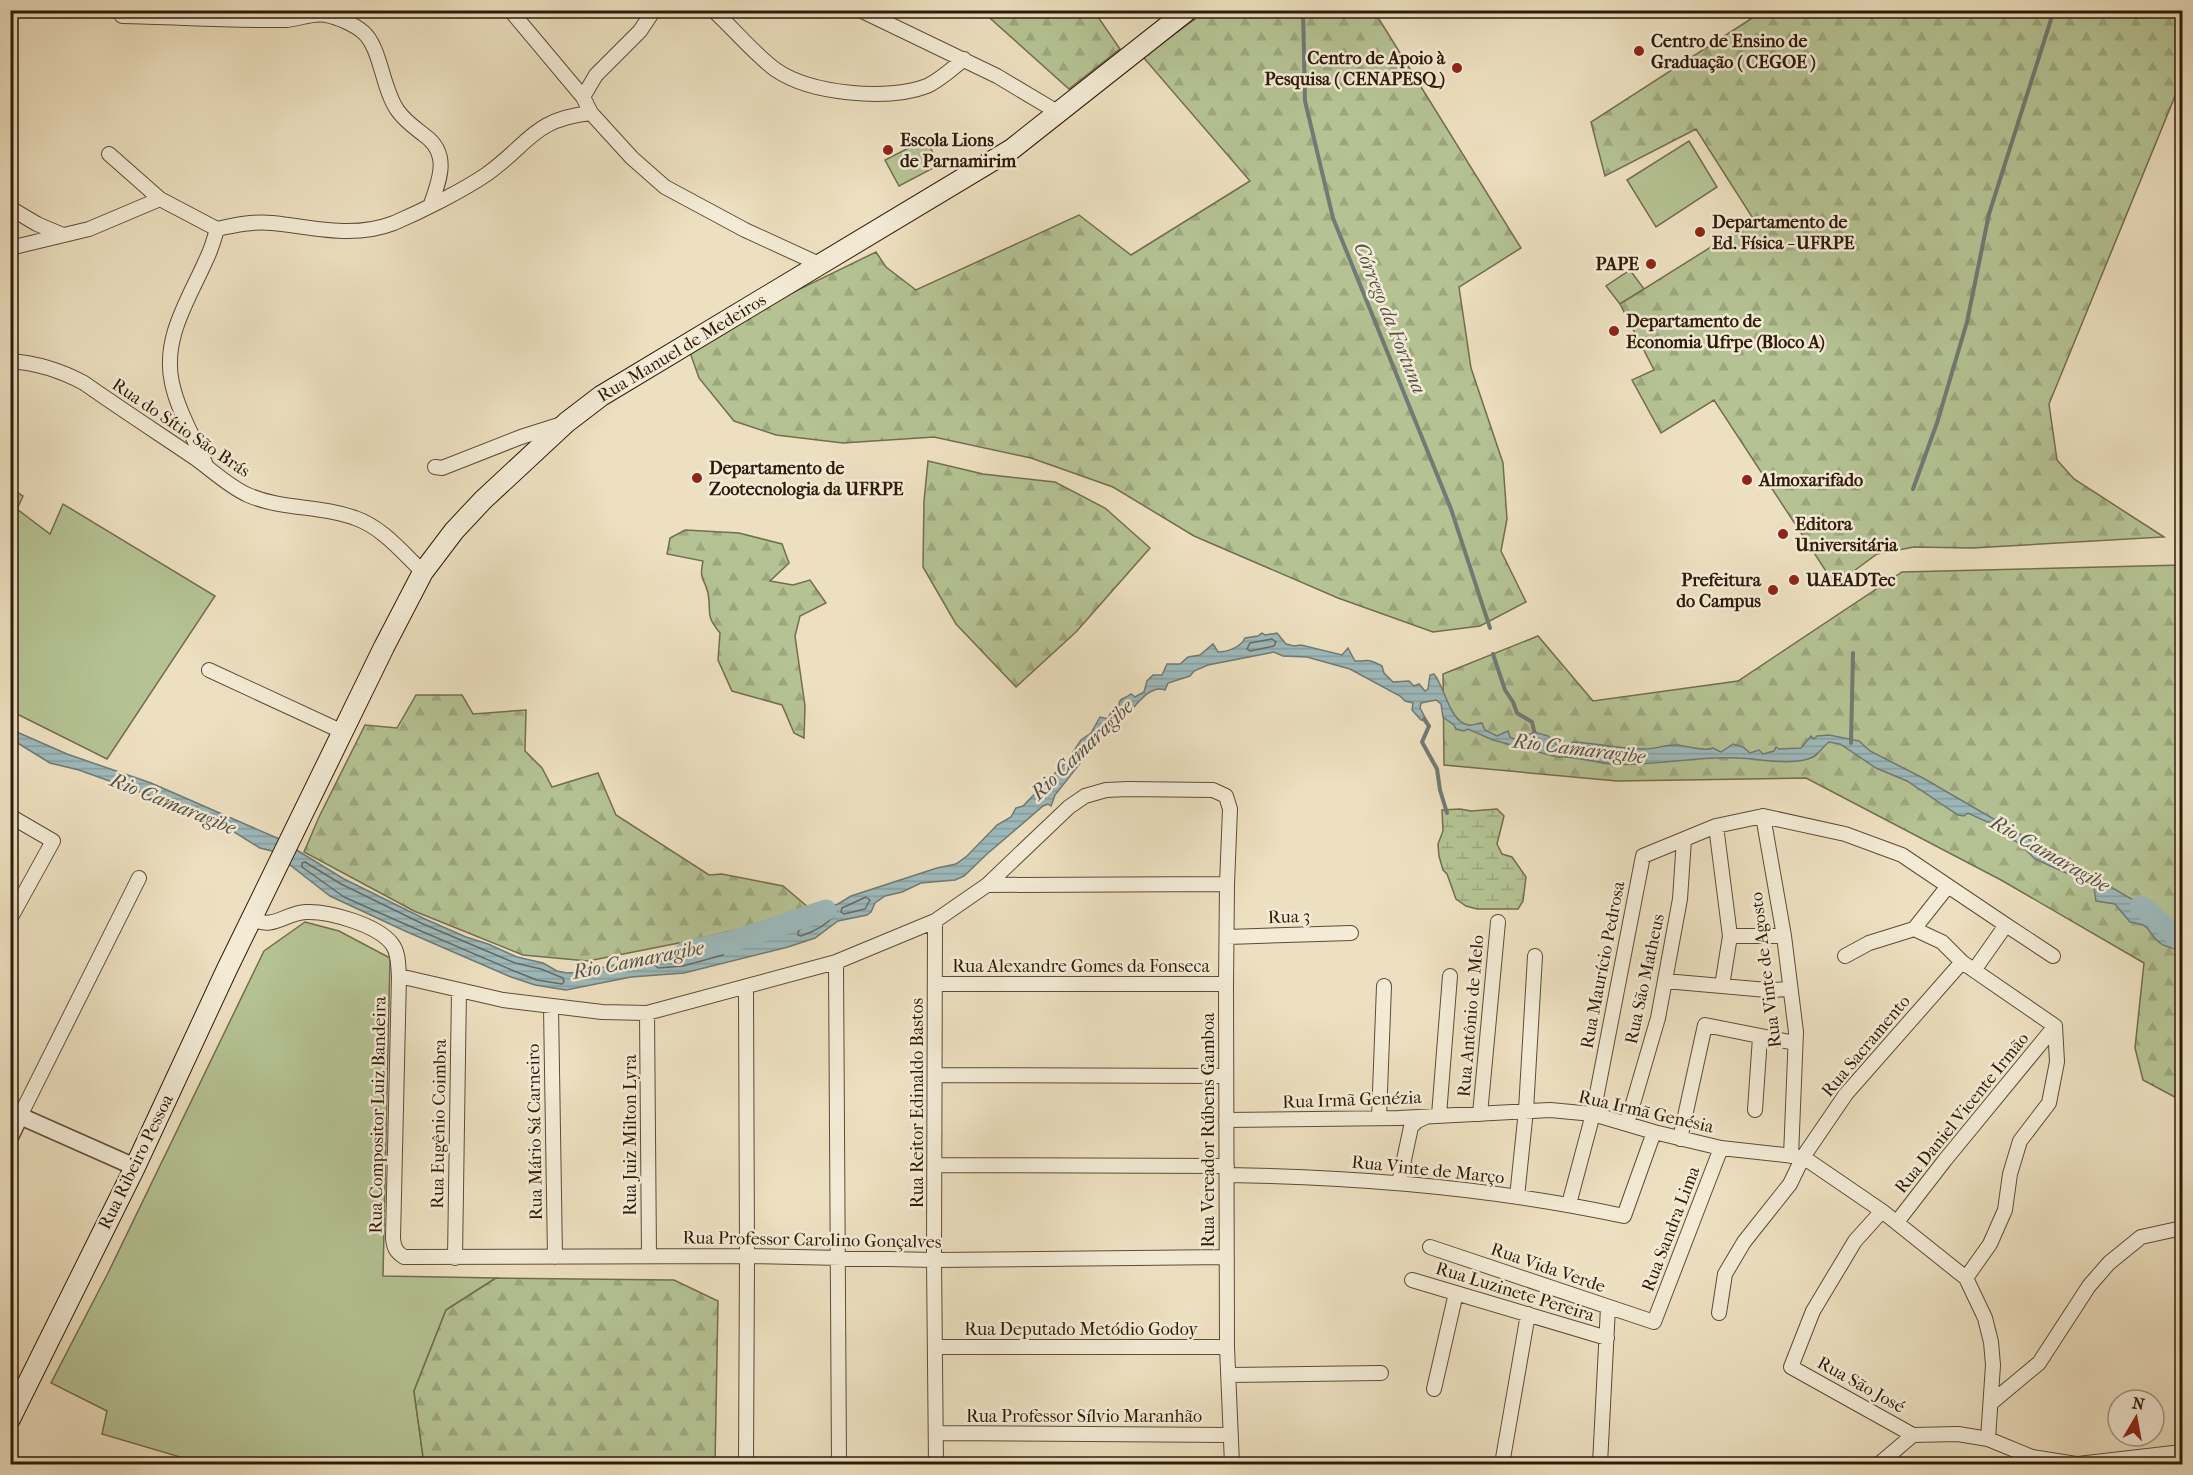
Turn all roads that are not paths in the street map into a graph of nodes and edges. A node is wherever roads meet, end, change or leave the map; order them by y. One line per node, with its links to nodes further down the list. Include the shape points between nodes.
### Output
1 (510, 10): 8 (street)
2 (654, 10): 8 (street, via 640,31 600,70)
3 (713, 10): 7 (street, via 777,70 808,86 840,92 910,92 929,85)
4 (860, 10): 7 (street)
5 (1188, 10): 10 (main road, Rua Manuel de Medeiros)
6 (122, 16): 13 (street, via 289,20 318,14 363,32 371,41 394,106 440,153 442,163)
7 (964, 59): 10 (street)
8 (583, 97): 9 (street)
9 (591, 113): 13 (street, via 558,119 538,129 488,173); 18 (street, via 665,187)
10 (1059, 113): 18 (main road, Rua Manuel de Medeiros, via 968,177)
11 (109, 154): 12 (street)
12 (160, 199): 15 (street); 16 (street, via 89,229)
13 (431, 204): 15 (street, via 372,230 348,232 256,222)
14 (10, 208): 16 (street)
15 (217, 230): 21 (street, via 182,309 169,358 180,407)
16 (63, 235): 17 (street)
17 (10, 248)
18 (819, 264): 20 (main road, Rua Manuel de Medeiros, via 624,381)
19 (10, 361): 21 (street, Rua do Sítio São Brás, via 44,365 84,383)
20 (567, 422): 22 (street); 23 (main road, Rua Manuel de Medeiros, via 477,506)
21 (207, 466): 23 (street, Rua do Sítio São Brás, via 231,486 265,501 357,519 386,537)
22 (435, 467)
23 (423, 572): 25 (main road, Rua Manuel de Medeiros)
24 (209, 670): 25 (street)
25 (343, 732): 26 (main road, Rua Manuel de Medeiros)
26 (306, 808): 35 (main road, Rua Ribeiro Pessoa)
27 (10, 816): 36 (street, via 53,841)
28 (1762, 816): 29 (street, Rua Maurício Pedrosa); 34 (street, via 1845,834 1902,855); 43 (street, Rua Vinte de Agosto)
29 (1716, 826): 30 (street, Rua Maurício Pedrosa); 42 (street)
30 (1684, 839): 52 (street, Rua São Matheus, via 1680,899); 72 (street, Rua Maurício Pedrosa, via 1642,856)
31 (139, 878): 69 (street)
32 (1227, 884): 33 (street); 33 (street, Rua Vereador Rúbens Gamboa, via 1230,809 1226,796 1213,790 1128,789 1085,796); 44 (street, Rua Vereador Rúbens Gamboa)
33 (987, 885): 37 (street)
34 (1948, 886): 39 (street); 40 (street)
35 (256, 912): 50 (street, Rua Compositor Luiz Bandeira, via 262,924 304,912 329,913 371,928 392,944); 82 (main road, Rua Ribeiro Pessoa)
36 (10, 919)
37 (935, 921): 48 (street); 53 (street, Rua Reitor Edinaldo Bastos)
38 (1498, 922): 71 (street, Rua Antônio de Melo)
39 (2006, 925): 47 (street); 49 (street, Rua Sacramento)
40 (1914, 929): 46 (street, via 1869,943); 49 (street, via 1942,942)
41 (1352, 933): 44 (street, Rua 3)
42 (1731, 936): 43 (street); 56 (street)
43 (1784, 936): 58 (street, Rua Vinte de Agosto)
44 (1227, 937): 54 (street, Rua Vereador Rúbens Gamboa)
45 (1535, 956): 67 (street)
46 (1845, 956)
47 (2053, 957)
48 (836, 962): 57 (street); 97 (street)
49 (1969, 965): 62 (street); 80 (street, Rua Sacramento, via 1846,1094)
50 (399, 976): 59 (street); 91 (street, Rua Compositor Luiz Bandeira, via 393,1238)
51 (1450, 976): 70 (street)
52 (1665, 981): 56 (street); 75 (street, Rua São Matheus)
53 (935, 984): 54 (street, Rua Alexandre Gomes da Fonseca); 65 (street, Rua Reitor Edinaldo Bastos)
54 (1226, 984): 66 (street, Rua Vereador Rúbens Gamboa)
55 (1384, 986): 73 (street)
56 (1722, 986): 58 (street)
57 (746, 988): 61 (street); 93 (street)
58 (1790, 989): 64 (street, Rua Vinte de Agosto)
59 (459, 990): 60 (street); 96 (street, Rua Eugênio Coimbra)
60 (551, 1007): 61 (street); 94 (street, Rua Mário Sá Carneiro)
61 (647, 1013): 92 (street, Rua Juiz Milton Lyra)
62 (2055, 1026): 88 (street, Rua Daniel Vicente Irmão); 99 (street, via 2056,1062 2049,1102 2020,1141 2005,1210 1990,1244)
63 (1760, 1037): 64 (street); 68 (street); 78 (street, via 1705,1025)
64 (1795, 1043): 80 (street, Rua Vinte de Agosto)
65 (936, 1075): 66 (street); 81 (street, Rua Reitor Edinaldo Bastos)
66 (1226, 1076): 74 (street, Rua Vereador Rúbens Gamboa)
67 (1526, 1110): 71 (street, Rua Irmã Genésia); 72 (street, Rua Irmã Genésia); 85 (street)
68 (1755, 1110)
69 (15, 1113): 77 (street); 82 (street)
70 (1440, 1114): 71 (street, Rua Irmã Genézia); 73 (street, Rua Irmã Genézia); 84 (street, via 1417,1120 1411,1127)
71 (1480, 1114)
72 (1593, 1114): 75 (street, Rua Irmã Genésia); 86 (street, Rua Maurício Pedrosa)
73 (1379, 1119): 74 (street, Rua Irmã Genézia)
74 (1226, 1120): 83 (street, Rua Vereador Rúbens Gamboa)
75 (1627, 1124): 76 (street, Rua Irmã Genésia)
76 (1654, 1132): 78 (street, Rua Irmã Genésia); 86 (street, Rua Vinte de Março, via 1624,1216)
77 (10, 1137)
78 (1680, 1139): 79 (street, Rua Irmã Genésia)
79 (1721, 1148): 80 (street, Rua Irmã Genésia); 105 (street, Rua Sandra Lima)
80 (1797, 1156): 87 (street); 103 (street, Rua Sacramento, via 1790,1184 1744,1242 1725,1274)
81 (936, 1165): 83 (street, Rua Vinte de Março); 98 (street, Rua Reitor Edinaldo Bastos)
82 (135, 1167): 113 (main road, Rua Ribeiro Pessoa)
83 (1227, 1171): 84 (street, Rua Vinte de Março); 95 (street, Rua Vereador Rúbens Gamboa)
84 (1399, 1183): 85 (street, Rua Vinte de Março)
85 (1517, 1197): 86 (street, Rua Vinte de Março)
86 (1569, 1204)
87 (1882, 1211): 88 (street); 116 (street, Rua São José, via 1855,1241 1813,1311 1791,1367)
88 (1897, 1222): 99 (street)
89 (2182, 1228): 112 (street, via 2140,1237 2109,1263 2038,1363)
90 (1430, 1246): 102 (street, Rua Vida Verde)
91 (398, 1254): 96 (street, Rua Professor Carolino Gonçalves)
92 (649, 1256): 93 (street, Rua Professor Carolino Gonçalves); 94 (street, Rua Professor Carolino Gonçalves)
93 (747, 1256): 97 (street, Rua Professor Carolino Gonçalves); 119 (street)
94 (555, 1257): 96 (street, Rua Professor Carolino Gonçalves)
95 (1227, 1257): 98 (street, Rua Professor Carolino Gonçalves); 108 (street, Rua Vereador Rúbens Gamboa)
96 (455, 1258)
97 (838, 1258): 98 (street, Rua Professor Carolino Gonçalves); 120 (street)
98 (934, 1260): 107 (street, Rua Reitor Edinaldo Bastos)
99 (1965, 1278): 112 (street, via 1985,1318 1991,1342)
100 (1412, 1280): 101 (street, Rua Luzinete Pereira)
101 (1456, 1293): 104 (street, Rua Luzinete Pereira); 111 (street)
102 (1608, 1307): 105 (street, Rua Vida Verde); 106 (street)
103 (1719, 1312)
104 (1528, 1314): 106 (street, Rua Luzinete Pereira); 123 (street)
105 (1654, 1322)
106 (1607, 1338): 124 (street)
107 (936, 1347): 108 (street, Rua Deputado Metódio Godoy); 114 (street, Rua Reitor Edinaldo Bastos)
108 (1227, 1347): 110 (street, Rua Vereador Rúbens Gamboa)
109 (1381, 1373): 110 (street)
110 (1228, 1375): 115 (street, Rua Vereador Rúbens Gamboa)
111 (1434, 1389)
112 (1990, 1403): 117 (street)
113 (10, 1419)
114 (936, 1433): 115 (street, Rua Professor Sílvio Maranhão); 121 (street, Rua Reitor Edinaldo Bastos)
115 (1231, 1435): 122 (street, Rua Vereador Rúbens Gamboa)
116 (1913, 1435): 117 (street, via 1958,1434); 125 (street)
117 (1988, 1439): 126 (street, via 2032,1457)
118 (2182, 1452): 126 (street)
119 (746, 1464)
120 (839, 1464)
121 (936, 1464)
122 (1232, 1464)
123 (1502, 1464)
124 (1600, 1464)
125 (1879, 1464)
126 (2077, 1464)

